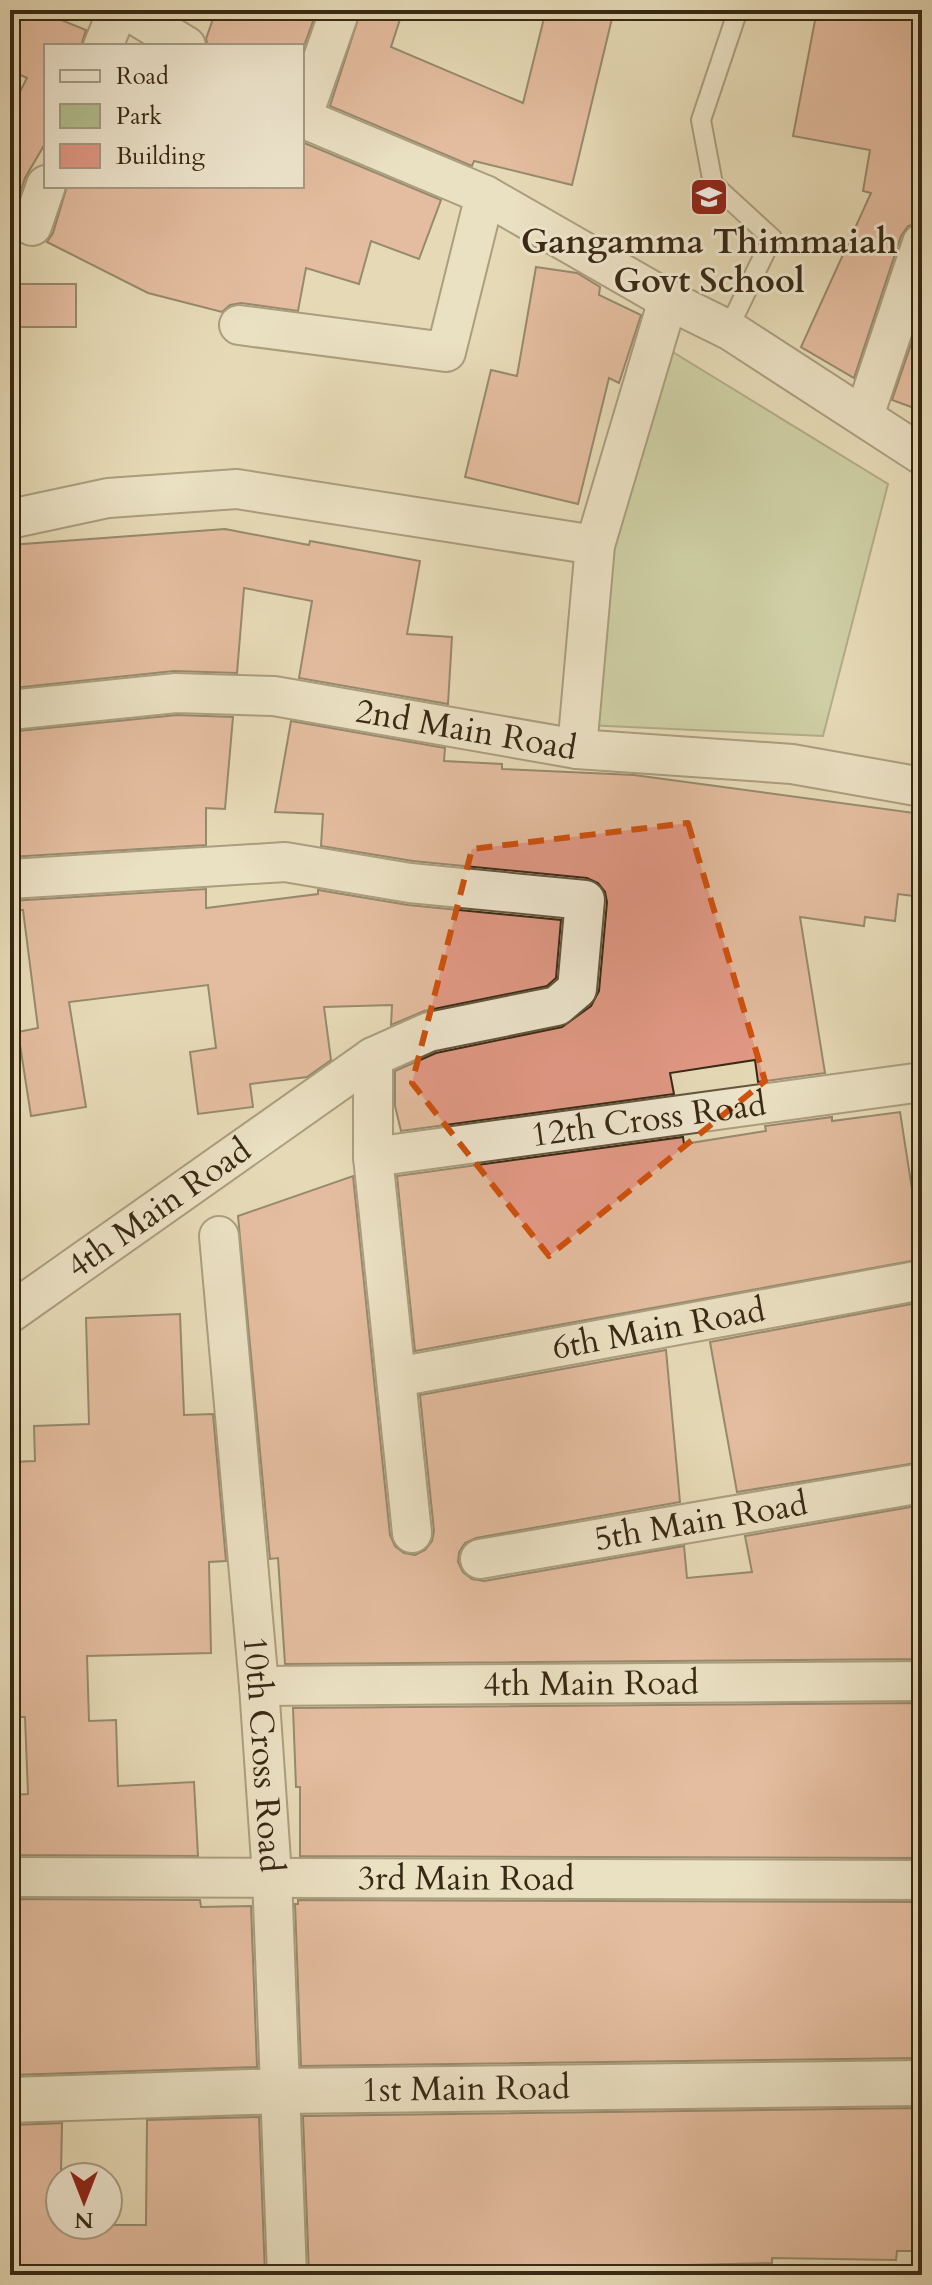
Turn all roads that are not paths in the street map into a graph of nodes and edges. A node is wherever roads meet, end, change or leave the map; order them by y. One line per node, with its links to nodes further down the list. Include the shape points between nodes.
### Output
1 (118, 10): 5 (street)
2 (127, 10): 6 (street)
3 (340, 10): 7 (street)
4 (738, 10): 15 (lane, via 701,120 713,184 772,238)
5 (104, 44)
6 (183, 44)
7 (304, 112)
8 (304, 119): 10 (street)
9 (45, 188): 11 (street)
10 (485, 195): 13 (street); 14 (street, via 446,352)
11 (32, 226)
12 (922, 243): 16 (street)
13 (668, 300): 15 (street); 19 (street)
14 (239, 325)
15 (731, 331): 16 (street)
16 (864, 416): 17 (street)
17 (922, 455)
18 (10, 519): 19 (street, via 108,498 237,489)
19 (595, 545): 21 (street)
20 (10, 710): 21 (street, 2nd Main Road, via 176,693 274,696)
21 (577, 749): 22 (street, 2nd Main Road, via 792,764)
22 (922, 787)
23 (10, 879): 24 (street, via 285,862 410,883 585,900 577,989 557,1006 429,1032)
24 (373, 1057): 26 (street); 29 (street, 4th Main Road)
25 (922, 1082): 26 (street, 12th Cross Road)
26 (373, 1157): 30 (street)
27 (219, 1236): 35 (street, 10th Cross Road)
28 (922, 1280): 30 (street, 6th Main Road)
29 (10, 1313)
30 (397, 1377): 32 (street)
31 (922, 1483): 33 (street, 5th Main Road)
32 (412, 1533)
33 (480, 1559)
34 (922, 1681): 35 (street, 4th Main Road)
35 (259, 1686): 36 (street, 10th Cross Road)
36 (272, 1876): 37 (street, 3rd Main Road); 38 (street, 3rd Main Road); 40 (street, 10th Cross Road)
37 (10, 1877)
38 (922, 1880)
39 (922, 2083): 40 (street, 1st Main Road)
40 (281, 2091): 41 (street, 1st Main Road); 42 (street, 10th Cross Road)
41 (10, 2100)
42 (287, 2275)

